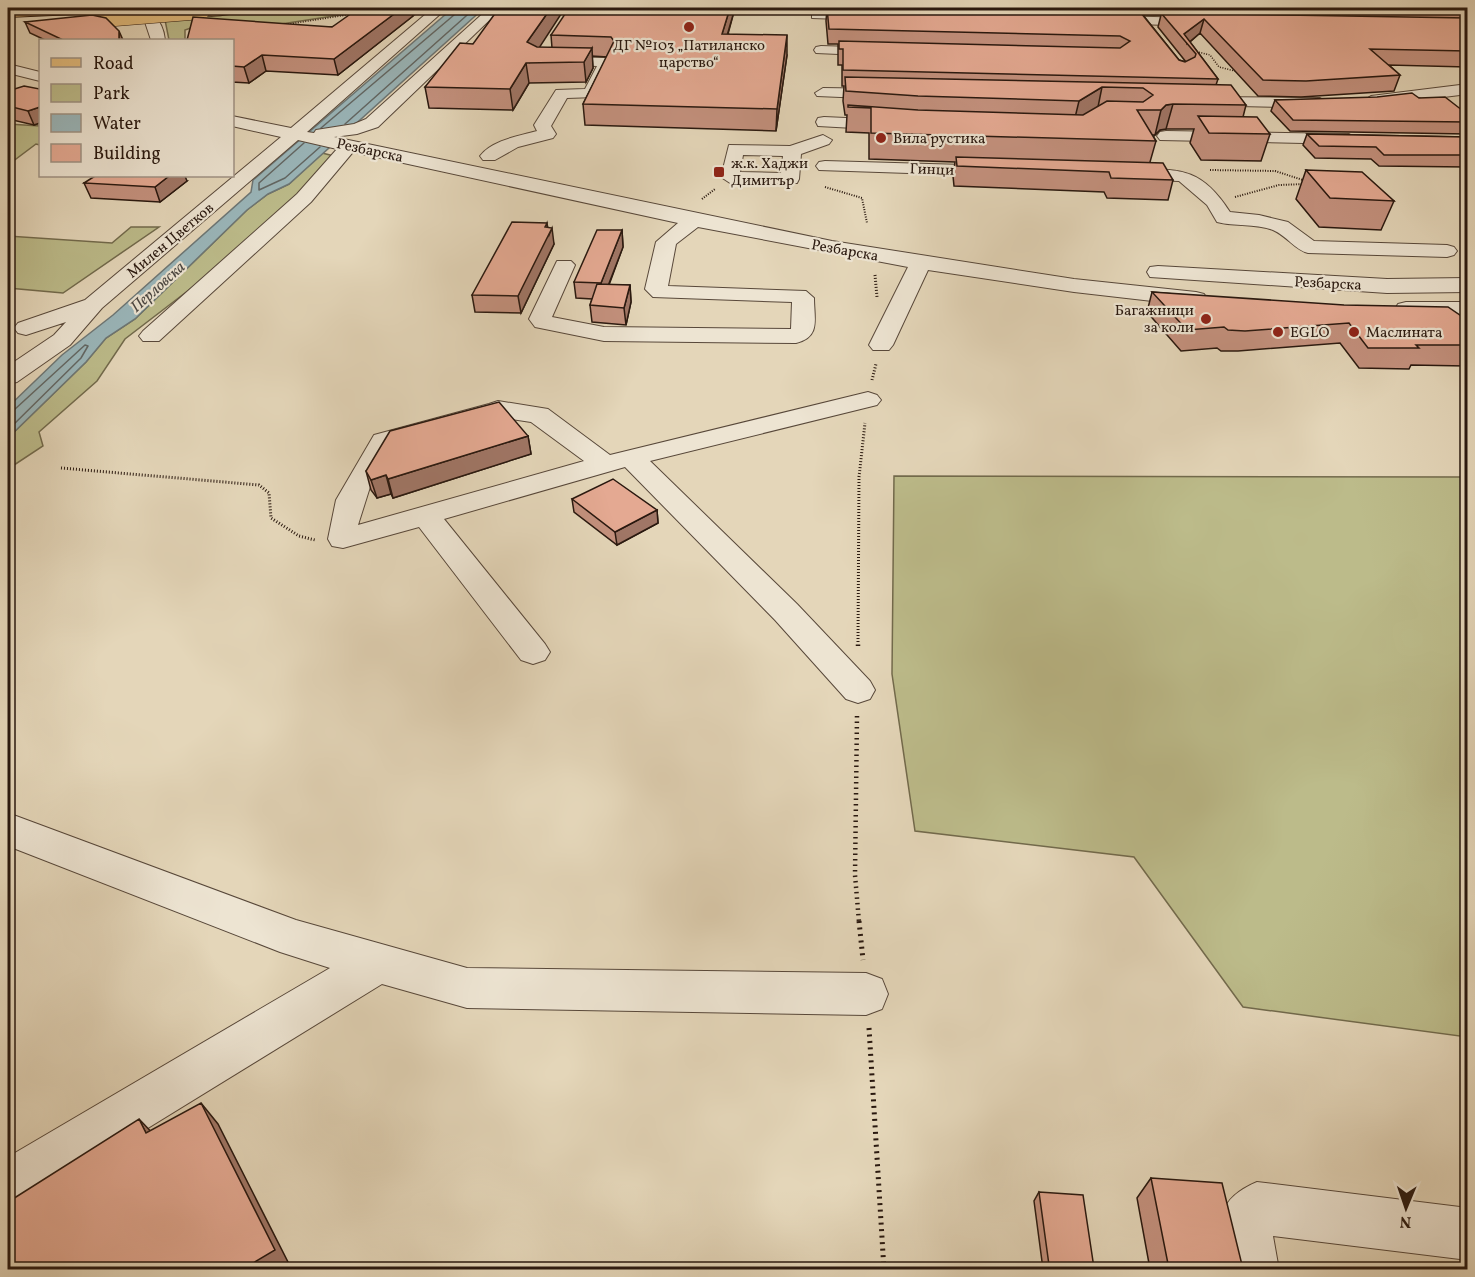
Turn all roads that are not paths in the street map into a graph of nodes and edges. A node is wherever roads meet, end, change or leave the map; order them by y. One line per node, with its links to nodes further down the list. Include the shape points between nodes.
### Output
1 (120, 8): 7 (main road)
2 (133, 8): 14 (street, via 154,22)
3 (239, 8): 7 (main road, bridge)
4 (440, 8): 30 (street, Милен Цветков)
5 (496, 8): 34 (street)
6 (8, 13): 7 (main road)
7 (99, 15): 11 (main road)
8 (880, 16): 12 (street)
9 (1143, 21): 10 (street); 13 (street, via 1090,17); 15 (street)
10 (1219, 22)
11 (8, 23)
12 (819, 28): 17 (street); 22 (street)
13 (1104, 38)
14 (158, 39)
15 (1161, 44)
16 (549, 45): 39 (street, via 539,61 607,62 590,94 562,93 542,125 547,134 512,143)
17 (904, 52)
18 (8, 68): 20 (street)
19 (39, 68): 20 (street)
20 (24, 73): 21 (street)
21 (39, 77)
22 (822, 79): 24 (street); 32 (street)
23 (1467, 89): 26 (street, via 1365,105)
24 (906, 95)
25 (1181, 101): 27 (street, via 1338,108)
26 (1399, 113)
27 (1283, 114)
28 (234, 121): 30 (street, Резбарска)
29 (1157, 121): 33 (street)
30 (299, 126): 34 (street, Резбарска); 53 (street, Милен Цветков, via 210,207)
31 (905, 127): 32 (street, via 875,123)
32 (823, 131): 38 (street); 42 (street)
33 (1166, 136): 35 (street); 41 (street)
34 (353, 137): 36 (street, Резбарска); 46 (street, Резбарска); 57 (street, via 304,198)
35 (1363, 139)
36 (443, 146)
37 (466, 151): 39 (street)
38 (792, 151)
39 (489, 156): 40 (street)
40 (523, 163)
41 (1180, 165): 43 (street); 47 (street, via 1224,218 1261,219 1298,234 1308,247)
42 (825, 166): 44 (street, Гинци); 45 (street)
43 (1113, 167)
44 (1016, 171)
45 (825, 187)
46 (694, 220): 48 (street, Резбарска); 49 (street, via 666,242 656,289 798,296 803,298 802,333 604,334 543,322 540,319)
47 (1447, 251)
48 (921, 263): 52 (street, Резбарска, via 997,276); 58 (street)
49 (564, 265)
50 (1141, 270): 51 (street, Резбарска, via 1387,286)
51 (1467, 285)
52 (1218, 300)
53 (94, 303): 56 (street); 59 (street, Милен Цветков, via 62,340)
54 (1384, 308): 55 (street)
55 (1467, 309)
56 (27, 328)
57 (151, 336)
58 (880, 345)
59 (8, 377)
60 (868, 400): 61 (street)
61 (618, 461): 62 (street); 62 (street, via 539,415 498,409 383,441 342,519 343,539); 64 (street, via 786,612)
62 (426, 516): 63 (street)
63 (533, 652)
64 (858, 690)
65 (8, 829): 66 (street, via 296,939)
66 (378, 963): 67 (street, via 467,988); 68 (street)
67 (866, 994)
68 (8, 1185)
69 (1467, 1234): 70 (street, via 1257,1208 1245,1223)
70 (1253, 1269)

